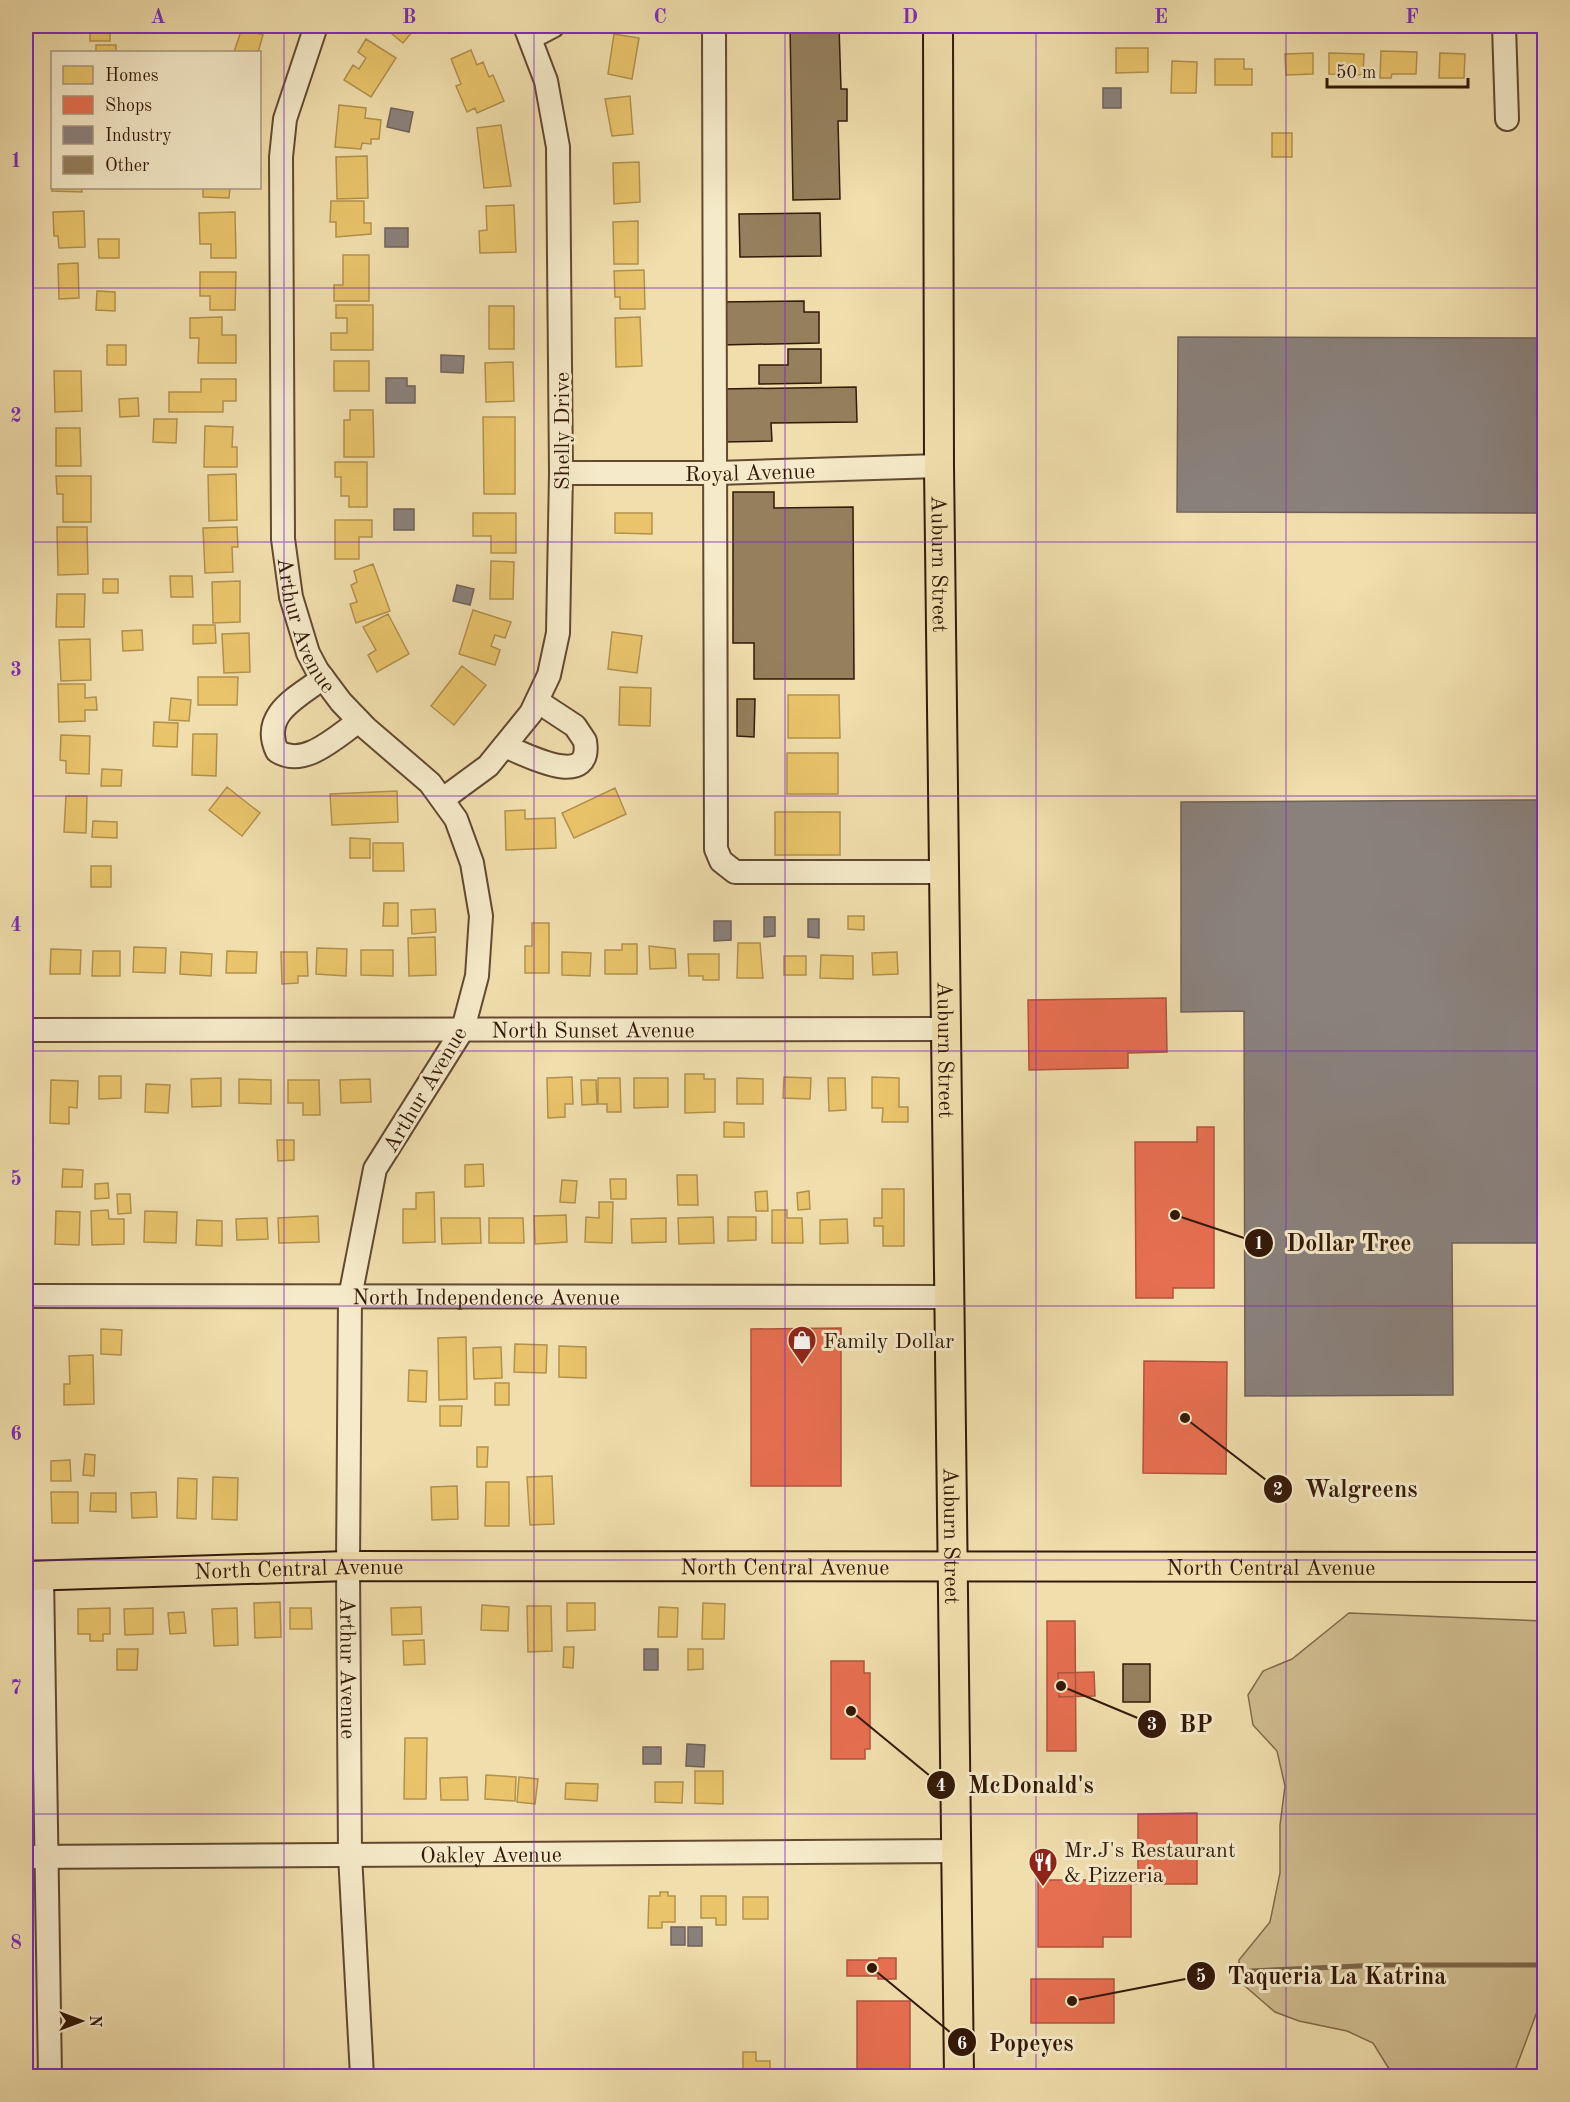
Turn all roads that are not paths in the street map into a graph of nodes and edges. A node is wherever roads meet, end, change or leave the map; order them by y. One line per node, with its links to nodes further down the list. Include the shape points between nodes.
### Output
1 (316, 26): 11 (street, Arthur Avenue, via 285,119 280,157 283,528 291,597 308,654)
2 (553, 26): 6 (street)
3 (714, 26): 10 (street)
4 (938, 26): 8 (main road, Auburn Street)
5 (1504, 26): 7 (street)
6 (528, 32): 9 (street, Shelly Drive, via 546,81 558,147)
7 (1507, 119)
8 (939, 466): 10 (street, Royal Avenue); 16 (main road, Auburn Street)
9 (561, 472): 10 (street, Royal Avenue); 12 (street, Shelly Drive, via 558,633 549,675)
10 (717, 473): 16 (street, via 716,849 721,861 735,872 750,874)
11 (323, 678): 13 (street, Arthur Avenue); 13 (street, via 278,712 272,732 277,751 286,757 300,758)
12 (537, 701): 14 (street, Shelly Drive); 14 (street, via 575,726 585,741 583,756 570,767 561,767)
13 (359, 721): 15 (street, Arthur Avenue)
14 (505, 746): 15 (street, Shelly Drive, via 488,766)
15 (443, 799): 18 (street, Arthur Avenue, via 456,819 472,863 480,916 477,976)
16 (944, 872): 19 (main road, Auburn Street)
17 (26, 1029): 18 (street, North Sunset Avenue)
18 (463, 1029): 19 (street, North Sunset Avenue); 21 (street, Arthur Avenue, via 375,1169)
19 (945, 1029): 22 (main road, Auburn Street)
20 (26, 1296): 21 (street, North Independence Avenue)
21 (350, 1297): 22 (street, North Independence Avenue); 24 (street, Arthur Avenue)
22 (949, 1297): 23 (main road, Auburn Street)
23 (953, 1565): 24 (main road, North Central Avenue); 25 (main road, North Central Avenue); 27 (main road, Auburn Street)
24 (348, 1566): 26 (main road, North Central Avenue); 28 (street, Arthur Avenue)
25 (1545, 1567)
26 (34, 1576): 29 (street)
27 (957, 1851): 28 (street, Oakley Avenue); 32 (main road, Auburn Street)
28 (350, 1855): 29 (street, Oakley Avenue); 31 (street, Arthur Avenue)
29 (36, 1857): 30 (street)
30 (50, 2076)
31 (362, 2076)
32 (959, 2076)

